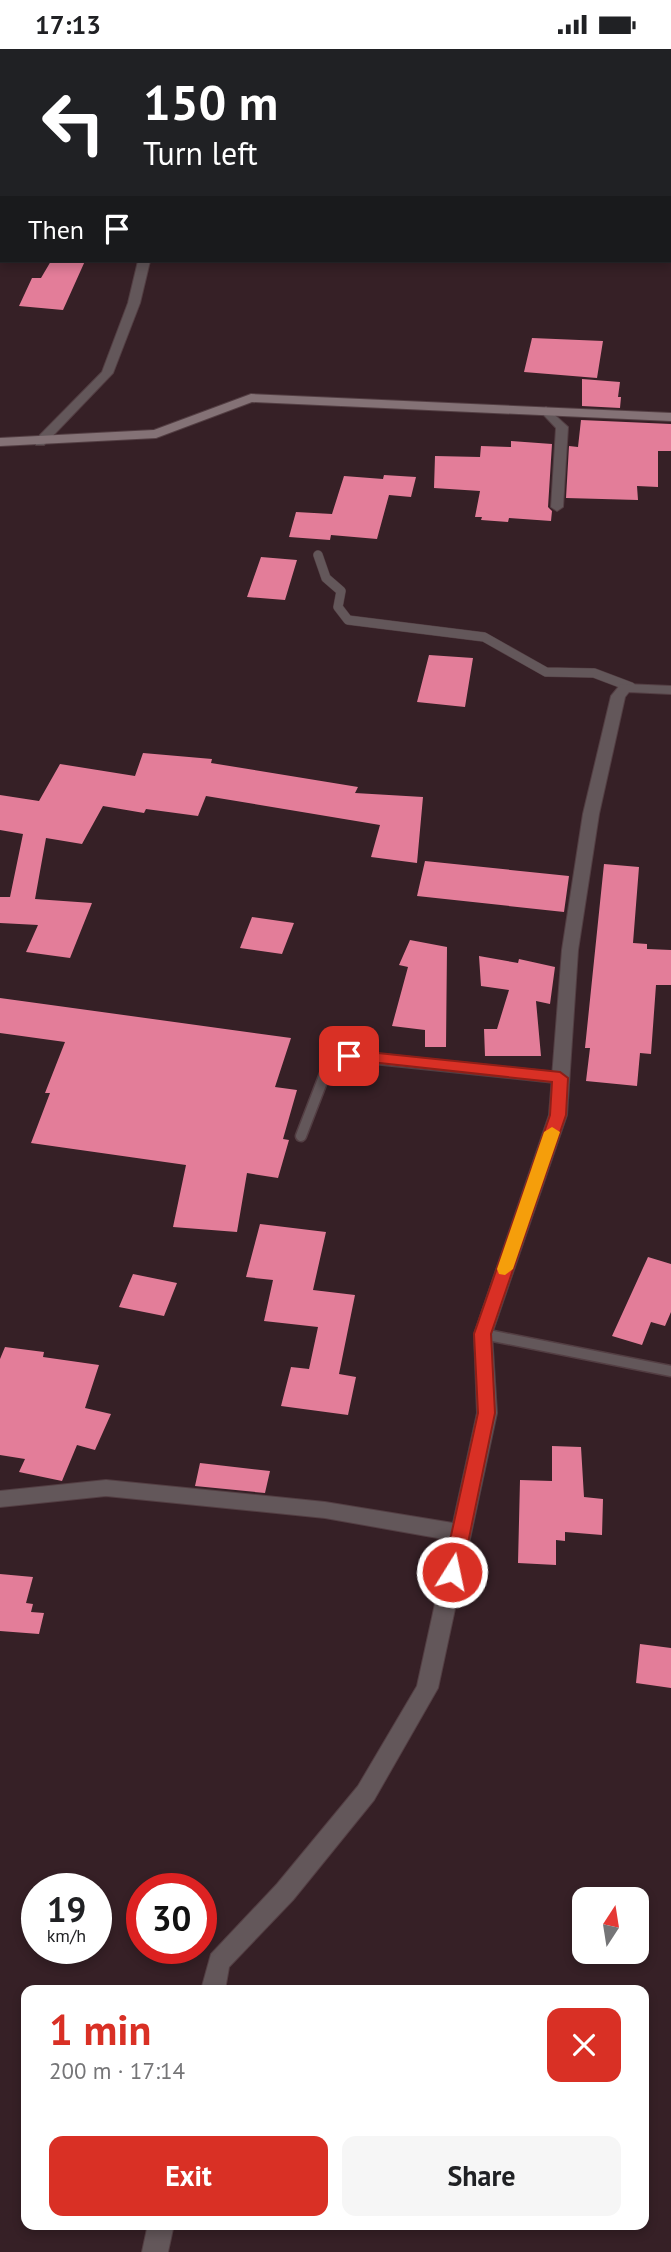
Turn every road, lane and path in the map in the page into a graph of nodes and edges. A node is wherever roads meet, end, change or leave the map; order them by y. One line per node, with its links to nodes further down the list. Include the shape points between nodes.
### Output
1 (144, 263): 5 (street, via 134,303 107,373)
2 (546, 411): 3 (street); 5 (street, via 251,398 156,434); 6 (street, via 562,427)
3 (671, 417)
4 (0, 442): 5 (street)
5 (40, 442)
6 (556, 507)
7 (318, 555): 8 (lane, via 326,578 341,591 338,607 348,620 484,637 546,672 594,673)
8 (631, 687): 9 (street); 10 (street, via 618,697 591,814 570,950)
9 (671, 689)
10 (560, 1078): 11 (lane, via 349,1056 334,1059); 12 (street, via 558,1115)
11 (301, 1136)
12 (483, 1334): 13 (lane); 15 (street, via 486,1413)
13 (671, 1371)
14 (0, 1499): 15 (street, via 106,1488 273,1504)
15 (460, 1533): 16 (street, via 427,1688 366,1793 285,1892 219,1962)
16 (214, 1985)
17 (160, 2230): 18 (street)
18 (155, 2252)

